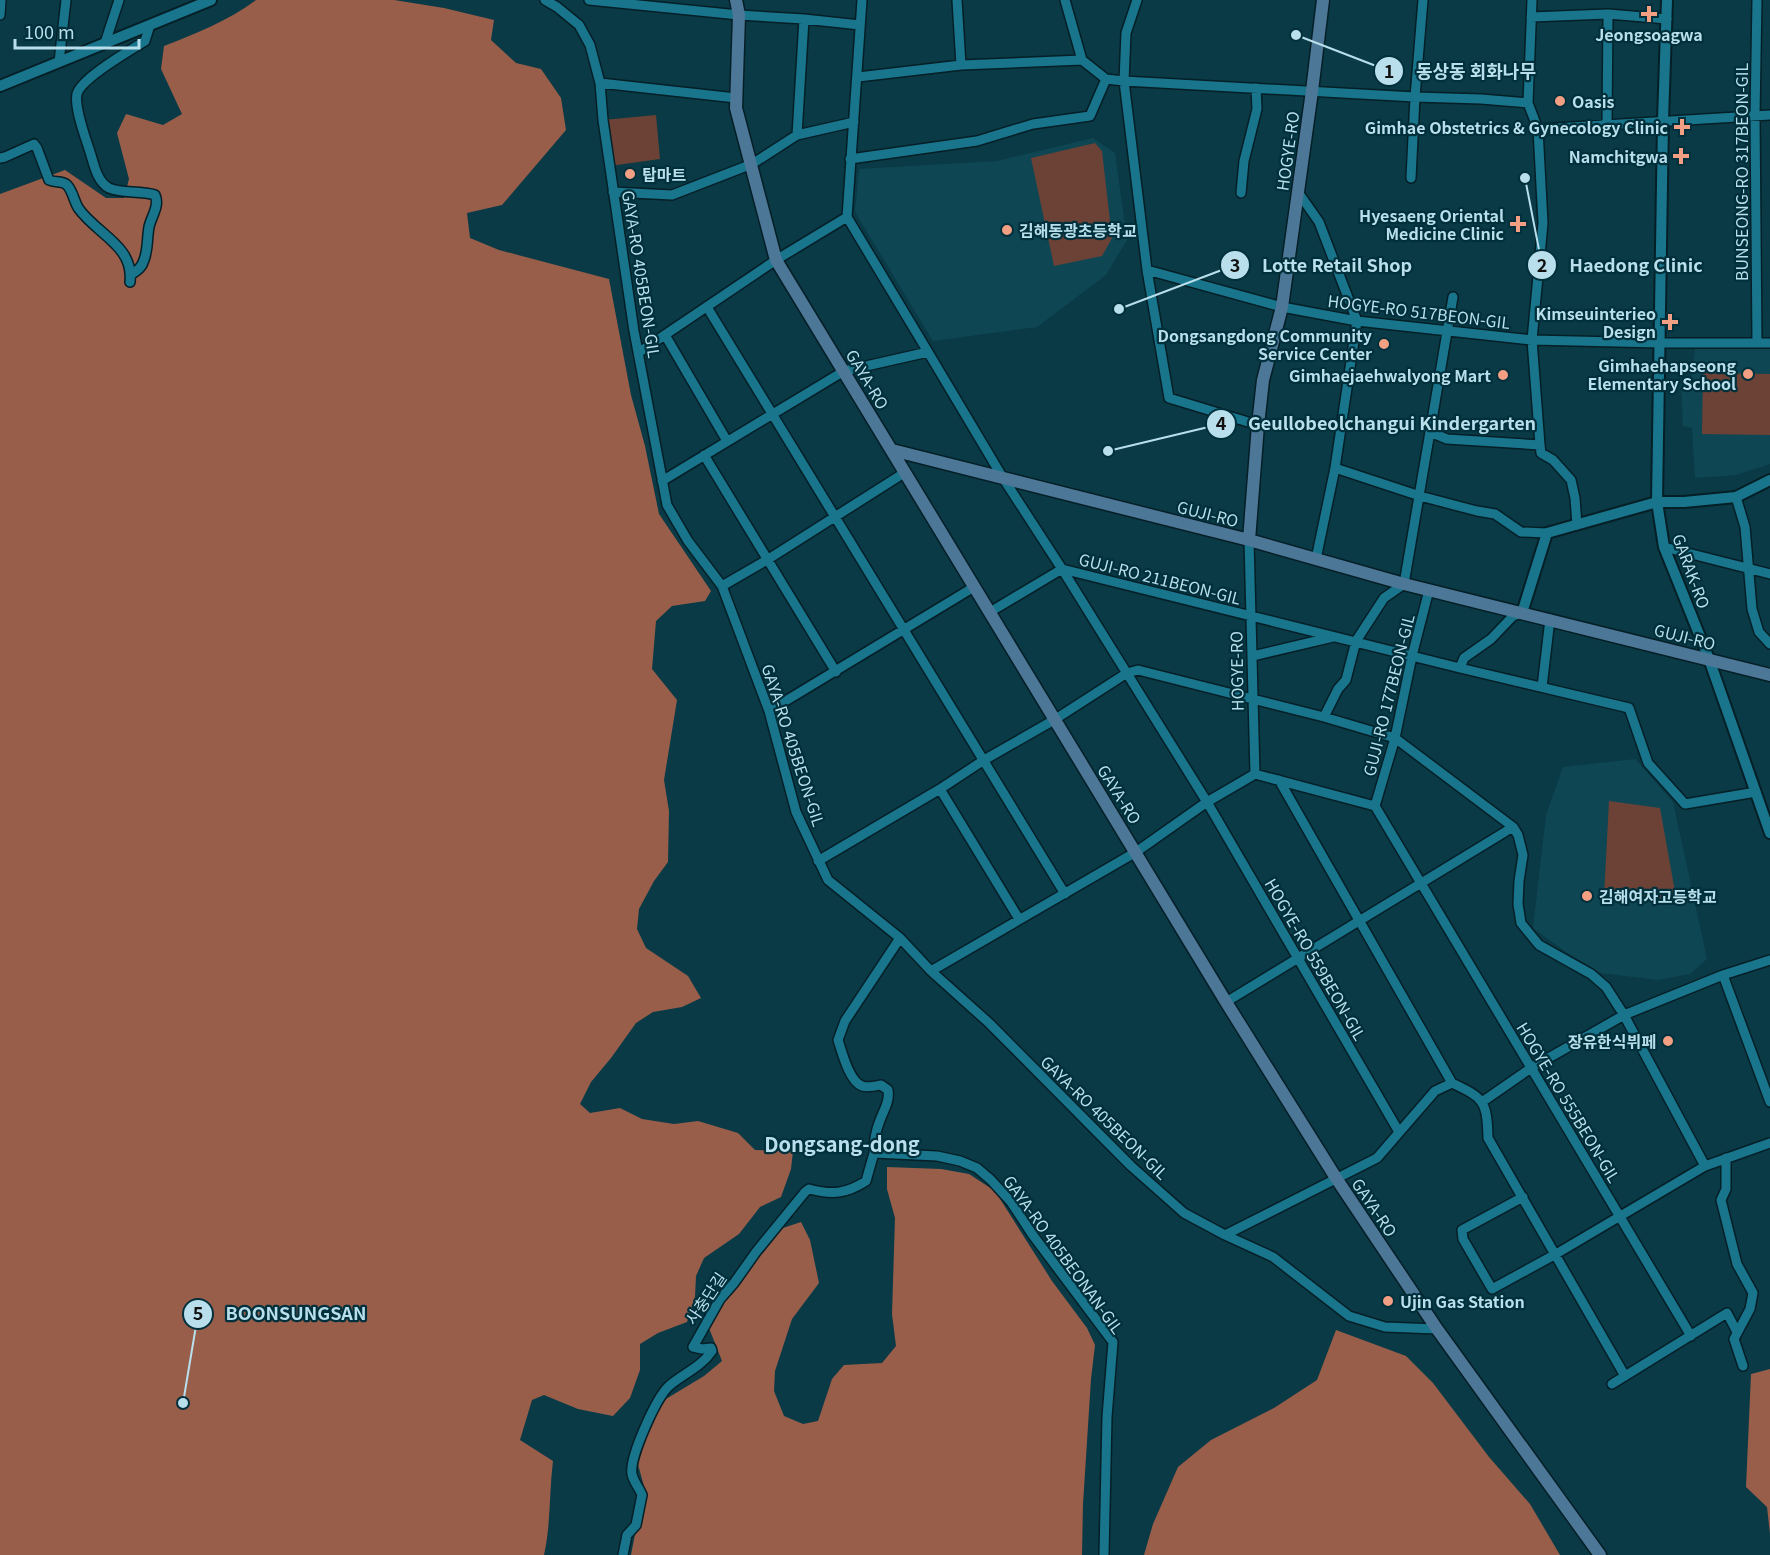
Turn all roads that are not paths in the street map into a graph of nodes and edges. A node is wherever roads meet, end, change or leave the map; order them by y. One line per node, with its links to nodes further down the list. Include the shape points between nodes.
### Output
1 (1, 0): 18 (street)
2 (66, 0): 27 (street)
3 (119, 0): 25 (street)
4 (210, 0): 23 (street)
5 (545, 0): 32 (street, GAYA-RO 405BEON-GIL, via 585,33)
6 (589, 0): 19 (street)
7 (736, 0): 19 (main road, GAYA-RO)
8 (862, 0): 24 (street)
9 (957, 0): 28 (street)
10 (1065, 0): 26 (street)
11 (1137, 0): 31 (street, via 1126,33)
12 (1323, 0): 35 (main road, HOGYE-RO)
13 (1423, 0): 36 (street)
14 (1532, 0): 20 (street)
15 (1667, 0): 21 (street, GARAK-RO)
16 (1757, 0): 40 (street, BUNSEONG-RO 317BEON-GIL)
17 (1608, 14): 20 (street); 21 (street); 43 (street)
18 (0, 15)
19 (739, 15): 22 (street); 37 (main road, GAYA-RO)
20 (1531, 17): 38 (street)
21 (1667, 18): 41 (street, GARAK-RO)
22 (804, 19): 24 (street); 45 (street)
23 (150, 25): 25 (street); 46 (street, via 145,41 97,72 77,96 100,179 108,188 144,192 155,195 157,200 146,258 131,278 118,245 78,209 68,186 49,180 34,144)
24 (860, 25): 29 (street)
25 (105, 43): 27 (street)
26 (1082, 60): 28 (street); 30 (street)
27 (59, 62): 33 (street)
28 (961, 65): 29 (street)
29 (858, 77): 42 (street)
30 (1106, 79): 31 (street); 47 (street, via 1090,116 1033,124 977,141)
31 (1124, 81): 34 (street); 55 (street)
32 (600, 83): 37 (street); 50 (street, GAYA-RO 405BEON-GIL)
33 (0, 86)
34 (1256, 88): 35 (street); 52 (street, via 1257,109 1244,161)
35 (1312, 91): 36 (street); 51 (main road, HOGYE-RO)
36 (1415, 97): 38 (street); 49 (street)
37 (736, 98): 48 (main road, GAYA-RO)
38 (1528, 103): 44 (street)
39 (1770, 114): 40 (street)
40 (1755, 115): 41 (street); 64 (street, BUNSEONG-RO 317BEON-GIL)
41 (1663, 120): 43 (street); 63 (street, GARAK-RO)
42 (854, 122): 45 (street); 47 (street)
43 (1607, 124): 44 (street)
44 (1538, 129): 62 (street, via 1543,223)
45 (797, 135): 48 (street)
46 (0, 158)
47 (850, 159): 53 (street)
48 (752, 164): 50 (street, via 672,195); 54 (main road, GAYA-RO)
49 (1411, 178)
50 (614, 192): 67 (street, GAYA-RO 405BEON-GIL)
51 (1298, 192): 57 (main road, HOGYE-RO); 59 (street, via 1319,222)
52 (1241, 193)
53 (847, 217): 54 (street); 66 (street)
54 (776, 260): 58 (street); 68 (main road, GAYA-RO)
55 (1147, 270): 57 (street); 70 (street, via 1169,398)
56 (1453, 297): 60 (street)
57 (1282, 306): 59 (street, HOGYE-RO 517BEON-GIL); 70 (main road, HOGYE-RO, via 1263,380)
58 (707, 307): 61 (street); 69 (street)
59 (1357, 321): 60 (street, HOGYE-RO 517BEON-GIL); 76 (street)
60 (1447, 332): 62 (street, HOGYE-RO 517BEON-GIL); 71 (street)
61 (664, 335): 67 (street); 72 (street)
62 (1532, 340): 63 (street, HOGYE-RO 517BEON-GIL); 73 (street)
63 (1660, 343): 64 (street); 83 (street, GARAK-RO)
64 (1757, 343): 65 (street)
65 (1770, 343)
66 (928, 352): 68 (street); 78 (street)
67 (638, 353): 80 (street, GAYA-RO 405BEON-GIL)
68 (844, 371): 69 (street); 74 (main road, GAYA-RO)
69 (772, 414): 72 (street); 84 (street)
70 (1258, 425): 87 (main road, HOGYE-RO)
71 (1430, 432): 73 (street, via 1447,439); 81 (street)
72 (727, 441): 75 (street)
73 (1540, 445): 85 (street, via 1541,453 1571,480)
74 (892, 450): 77 (main road, GAYA-RO); 78 (main road, GUJI-RO)
75 (704, 455): 80 (street); 90 (street)
76 (1335, 468): 81 (street); 89 (street)
77 (904, 473): 84 (street); 96 (main road, GAYA-RO)
78 (1003, 478): 87 (main road, GUJI-RO); 92 (street, GUJI-RO 211BEON-GIL)
79 (1770, 480): 82 (street)
80 (662, 481): 95 (street, GAYA-RO 405BEON-GIL, via 667,505)
81 (1420, 496): 86 (street, via 1496,514 1521,532); 94 (street)
82 (1736, 497): 83 (street); 91 (street, via 1745,527)
83 (1657, 502): 85 (street); 88 (street, GARAK-RO)
84 (834, 517): 90 (street); 102 (street)
85 (1577, 525): 86 (street)
86 (1547, 534): 99 (street)
87 (1250, 540): 89 (main road, GUJI-RO); 100 (street, HOGYE-RO)
88 (1664, 547): 91 (street); 108 (street, GARAK-RO)
89 (1316, 559): 94 (main road, GUJI-RO)
90 (767, 560): 95 (street); 110 (street)
91 (1747, 568): 93 (street); 105 (street, via 1752,609 1759,632)
92 (1062, 569): 98 (street, GUJI-RO 211BEON-GIL); 100 (street, GUJI-RO 211BEON-GIL); 111 (street, GUJI-RO 211BEON-GIL)
93 (1770, 574)
94 (1404, 584): 97 (main road, GUJI-RO); 104 (street, via 1384,598)
95 (722, 586): 115 (street, GAYA-RO 405BEON-GIL)
96 (975, 587): 98 (main road, GAYA-RO); 102 (street)
97 (1429, 590): 99 (main road, GUJI-RO); 107 (street, GUJI-RO 177BEON-GIL)
98 (990, 612): 117 (main road, GAYA-RO)
99 (1522, 613): 101 (main road, GUJI-RO); 109 (street, via 1513,616 1491,639 1464,658)
100 (1251, 616): 103 (street, GUJI-RO 211BEON-GIL); 106 (street, HOGYE-RO)
101 (1550, 619): 108 (main road, GUJI-RO); 113 (street)
102 (904, 629): 110 (street); 119 (street)
103 (1335, 636): 104 (street, GUJI-RO 211BEON-GIL); 106 (street)
104 (1356, 641): 107 (street, GUJI-RO 211BEON-GIL); 116 (street, via 1346,680)
105 (1770, 644)
106 (1253, 656): 114 (street, HOGYE-RO)
107 (1412, 656): 109 (street, GUJI-RO 211BEON-GIL); 118 (street, GUJI-RO 177BEON-GIL)
108 (1709, 659): 112 (main road, GUJI-RO); 123 (street, GARAK-RO)
109 (1460, 668): 113 (street, GUJI-RO 211BEON-GIL)
110 (836, 672): 115 (street)
111 (1127, 673): 114 (street, via 1138,670); 117 (street); 124 (street, GUJI-RO 211BEON-GIL)
112 (1770, 674)
113 (1542, 687): 123 (street, GUJI-RO 211BEON-GIL, via 1629,708 1648,762 1684,804)
114 (1252, 698): 116 (street); 120 (street, HOGYE-RO)
115 (769, 711): 129 (street, GAYA-RO 405BEON-GIL, via 796,812)
116 (1324, 717): 118 (street)
117 (1054, 720): 119 (street); 128 (main road, GAYA-RO)
118 (1395, 738): 125 (street, GUJI-RO 177BEON-GIL); 126 (street)
119 (984, 760): 122 (street); 131 (street)
120 (1255, 774): 121 (street); 124 (street)
121 (1279, 780): 125 (street); 133 (street)
122 (940, 789): 129 (street); 132 (street)
123 (1756, 792): 127 (street, GARAK-RO)
124 (1207, 802): 128 (street); 135 (street, HOGYE-RO 559BEON-GIL)
125 (1375, 806): 130 (street, HOGYE-RO 555BEON-GIL)
126 (1514, 827): 130 (street); 140 (street, via 1523,855 1518,904 1521,923 1539,945 1599,980)
127 (1770, 833)
128 (1136, 852): 131 (street); 139 (main road, GAYA-RO)
129 (818, 861): 134 (street, GAYA-RO 405BEON-GIL, via 828,880)
130 (1421, 883): 133 (street); 141 (street, HOGYE-RO 555BEON-GIL)
131 (1065, 894): 132 (street)
132 (1019, 919): 137 (street)
133 (1360, 921): 135 (street); 142 (street)
134 (900, 938): 137 (street, GAYA-RO 405BEON-GIL); 147 (street, via 845,1021 838,1040 855,1081 863,1087 881,1085 888,1090 874,1138)
135 (1299, 958): 139 (street); 145 (street, HOGYE-RO 559BEON-GIL)
136 (1770, 960): 138 (street)
137 (931, 971): 153 (street, GAYA-RO 405BEON-GIL, via 989,1023 1131,1166 1184,1213)
138 (1723, 975): 140 (street); 144 (street)
139 (1226, 1002): 150 (main road, GAYA-RO)
140 (1624, 1015): 141 (street); 149 (street)
141 (1531, 1068): 143 (street); 152 (street, HOGYE-RO 555BEON-GIL)
142 (1452, 1083): 143 (street, via 1476,1094); 145 (street, via 1435,1091)
143 (1482, 1102): 151 (street, via 1488,1118 1488,1138)
144 (1770, 1102)
145 (1399, 1132): 150 (street, via 1377,1158)
146 (1770, 1143): 148 (street)
147 (874, 1153): 161 (street, 사충단길, via 866,1180 851,1190 805,1192 720,1299 693,1347 711,1348 712,1352 661,1396 636,1450 632,1476 642,1495 636,1525 627,1535); 162 (street, GAYA-RO 405BEONAN-GIL, via 937,1156 977,1168 1011,1202 1113,1342)
148 (1726, 1158): 149 (street); 156 (street, via 1726,1189 1721,1200 1737,1264 1753,1293 1750,1309)
149 (1705, 1166): 152 (street)
150 (1336, 1178): 153 (street); 155 (main road, GAYA-RO)
151 (1523, 1197): 154 (street); 154 (street, via 1462,1230 1463,1239 1492,1289)
152 (1619, 1217): 154 (street); 157 (street, HOGYE-RO 555BEON-GIL)
153 (1226, 1235): 155 (street, GAYA-RO 405BEON-GIL, via 1273,1257 1349,1316 1385,1327)
154 (1556, 1254): 159 (street)
155 (1437, 1329): 163 (main road, GAYA-RO)
156 (1737, 1332): 157 (street, via 1727,1313); 158 (street, via 1734,1339)
157 (1691, 1336): 159 (street)
158 (1743, 1366)
159 (1625, 1376): 160 (street)
160 (1612, 1384)
161 (623, 1555)
162 (1104, 1555)
163 (1600, 1555)

